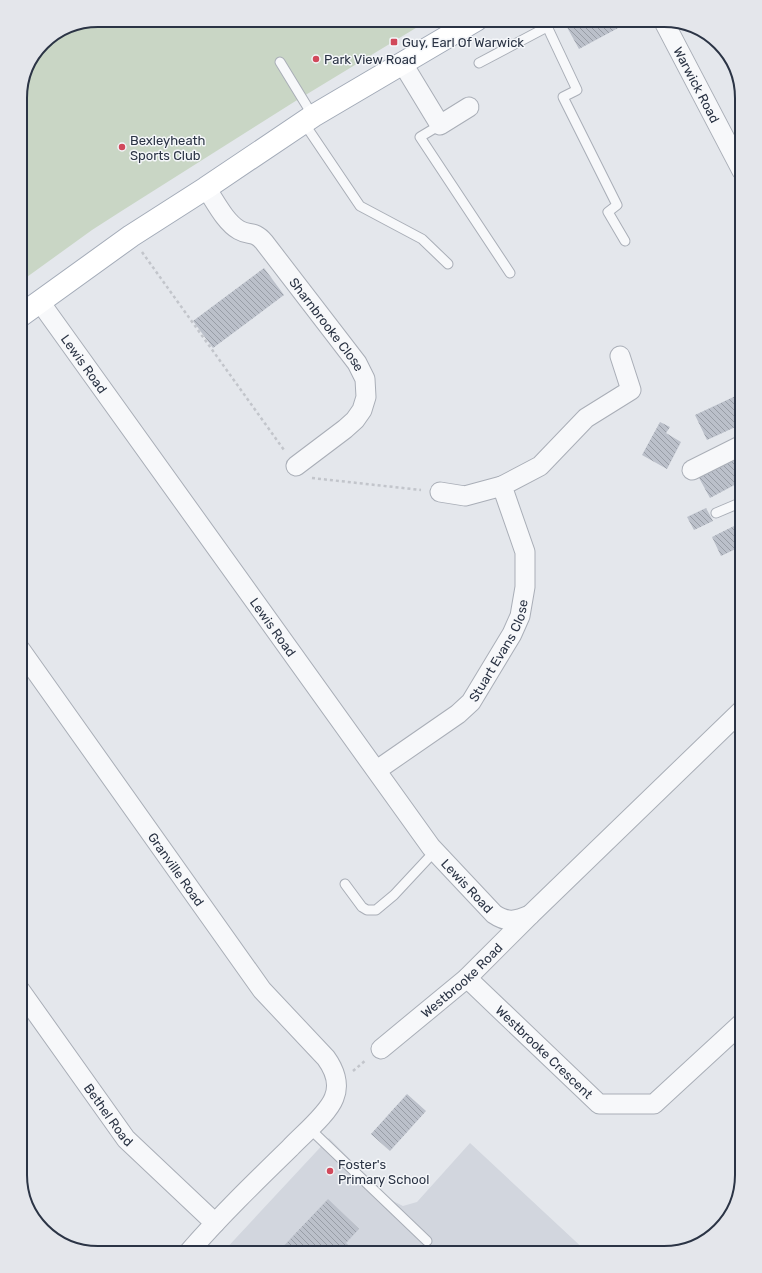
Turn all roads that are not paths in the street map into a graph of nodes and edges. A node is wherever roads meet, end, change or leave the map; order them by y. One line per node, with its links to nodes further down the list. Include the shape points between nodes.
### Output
1 (464, 27): 7 (main road)
2 (539, 27): 6 (lane)
3 (548, 27): 13 (lane, via 577,90 563,97 617,205 608,212)
4 (667, 27): 11 (street, Warwick Road)
5 (280, 62): 9 (lane)
6 (479, 63)
7 (403, 64): 9 (main road); 10 (street)
8 (469, 107): 10 (street)
9 (308, 119): 12 (main road); 14 (lane, via 360,206 422,239)
10 (440, 125): 15 (lane, via 420,137)
11 (735, 158)
12 (206, 188): 16 (main road, via 130,236); 21 (street, Sharnbrooke Close, via 229,222 240,231 260,237 357,363 365,379 366,397 362,410 355,420)
13 (624, 242)
14 (448, 264)
15 (510, 273)
16 (40, 302): 17 (main road); 28 (street, Lewis Road)
17 (27, 311)
18 (620, 356): 22 (street, via 631,390 586,418 540,466)
19 (735, 448): 20 (street)
20 (696, 462)
21 (296, 466)
22 (502, 486): 23 (street, via 465,496); 28 (street, Stuart Evans Close, via 525,552 525,587 520,616 471,702 458,714)
23 (440, 492)
24 (735, 505): 25 (lane)
25 (716, 513)
26 (27, 659): 36 (street, Granville Road, via 262,990 331,1065 336,1075 335,1097)
27 (735, 717): 31 (street, Westbrooke Road)
28 (377, 770): 29 (street, Lewis Road)
29 (435, 851): 30 (lane, via 376,910 362,907); 31 (street, Lewis Road, via 494,914 502,919 518,920)
30 (345, 884)
31 (530, 915): 32 (street, Westbrooke Road)
32 (467, 978): 34 (street, Westbrooke Crescent, via 599,1104 654,1104); 35 (street, Westbrooke Road)
33 (27, 1000): 37 (street, Bethel Road, via 126,1139)
34 (735, 1029)
35 (381, 1049)
36 (309, 1128): 37 (street); 38 (lane)
37 (215, 1223): 39 (street)
38 (427, 1240)
39 (194, 1246)

